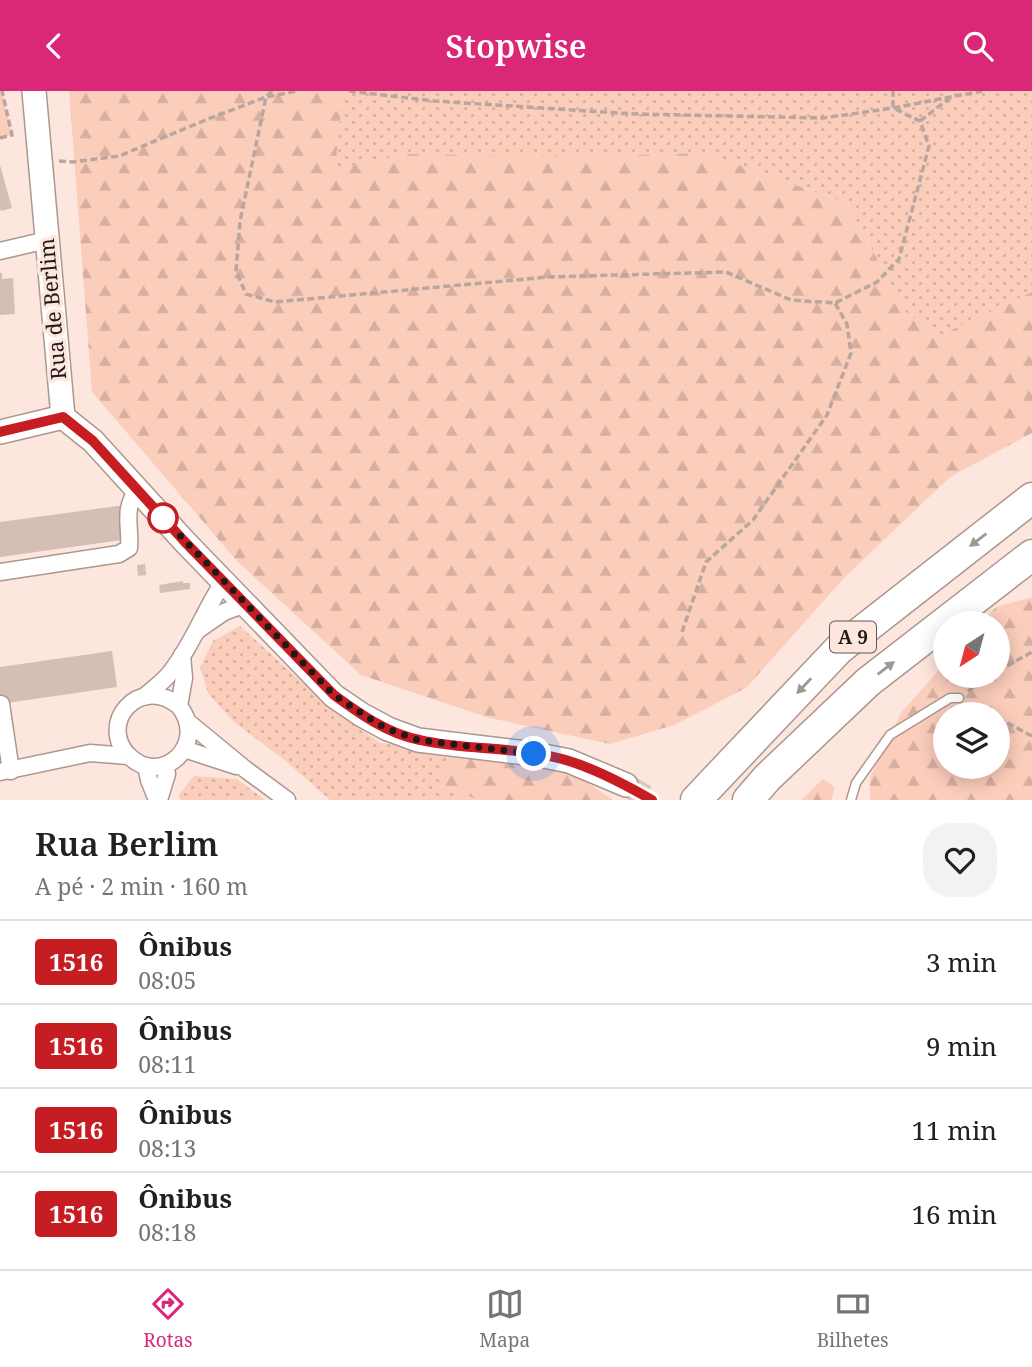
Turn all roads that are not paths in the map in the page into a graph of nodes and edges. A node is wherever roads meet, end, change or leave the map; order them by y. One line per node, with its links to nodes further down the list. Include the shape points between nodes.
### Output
1 (34, 91): 2 (street, Rua de Berlim)
2 (47, 240): 3 (street); 4 (street, Rua de Berlim)
3 (0, 251)
4 (63, 417): 5 (street); 6 (street)
5 (0, 432)
6 (138, 489): 9 (street, via 128,509 129,548 125,551); 10 (street)
7 (1032, 498): 30 (highway, A 9, one-way to 30, via 839,649)
8 (1032, 555): 31 (highway, A 9, one-way to 8, via 868,682)
9 (0, 572)
10 (224, 581): 11 (street); 12 (street)
11 (245, 604): 12 (street); 27 (street, via 334,695 388,729 418,740 569,761)
12 (196, 631): 13 (street)
13 (182, 655): 14 (street); 17 (street)
14 (145, 696): 17 (street, via 163,696); 18 (street, via 128,705)
15 (959, 698): 32 (lane, via 950,698 890,735 856,783)
16 (1, 704): 26 (street)
17 (179, 706): 19 (street)
18 (118, 722): 21 (street); 22 (street, via 117,734)
19 (188, 722): 20 (street); 25 (street)
20 (184, 749): 23 (street); 25 (street)
21 (90, 753): 22 (street); 26 (street)
22 (128, 756): 24 (street)
23 (165, 765): 24 (street); 28 (street, via 167,775)
24 (146, 766): 28 (street)
25 (245, 769): 29 (street)
26 (6, 771)
27 (626, 785)
28 (158, 800)
29 (287, 800)
30 (696, 800)
31 (748, 800)
32 (851, 800)

